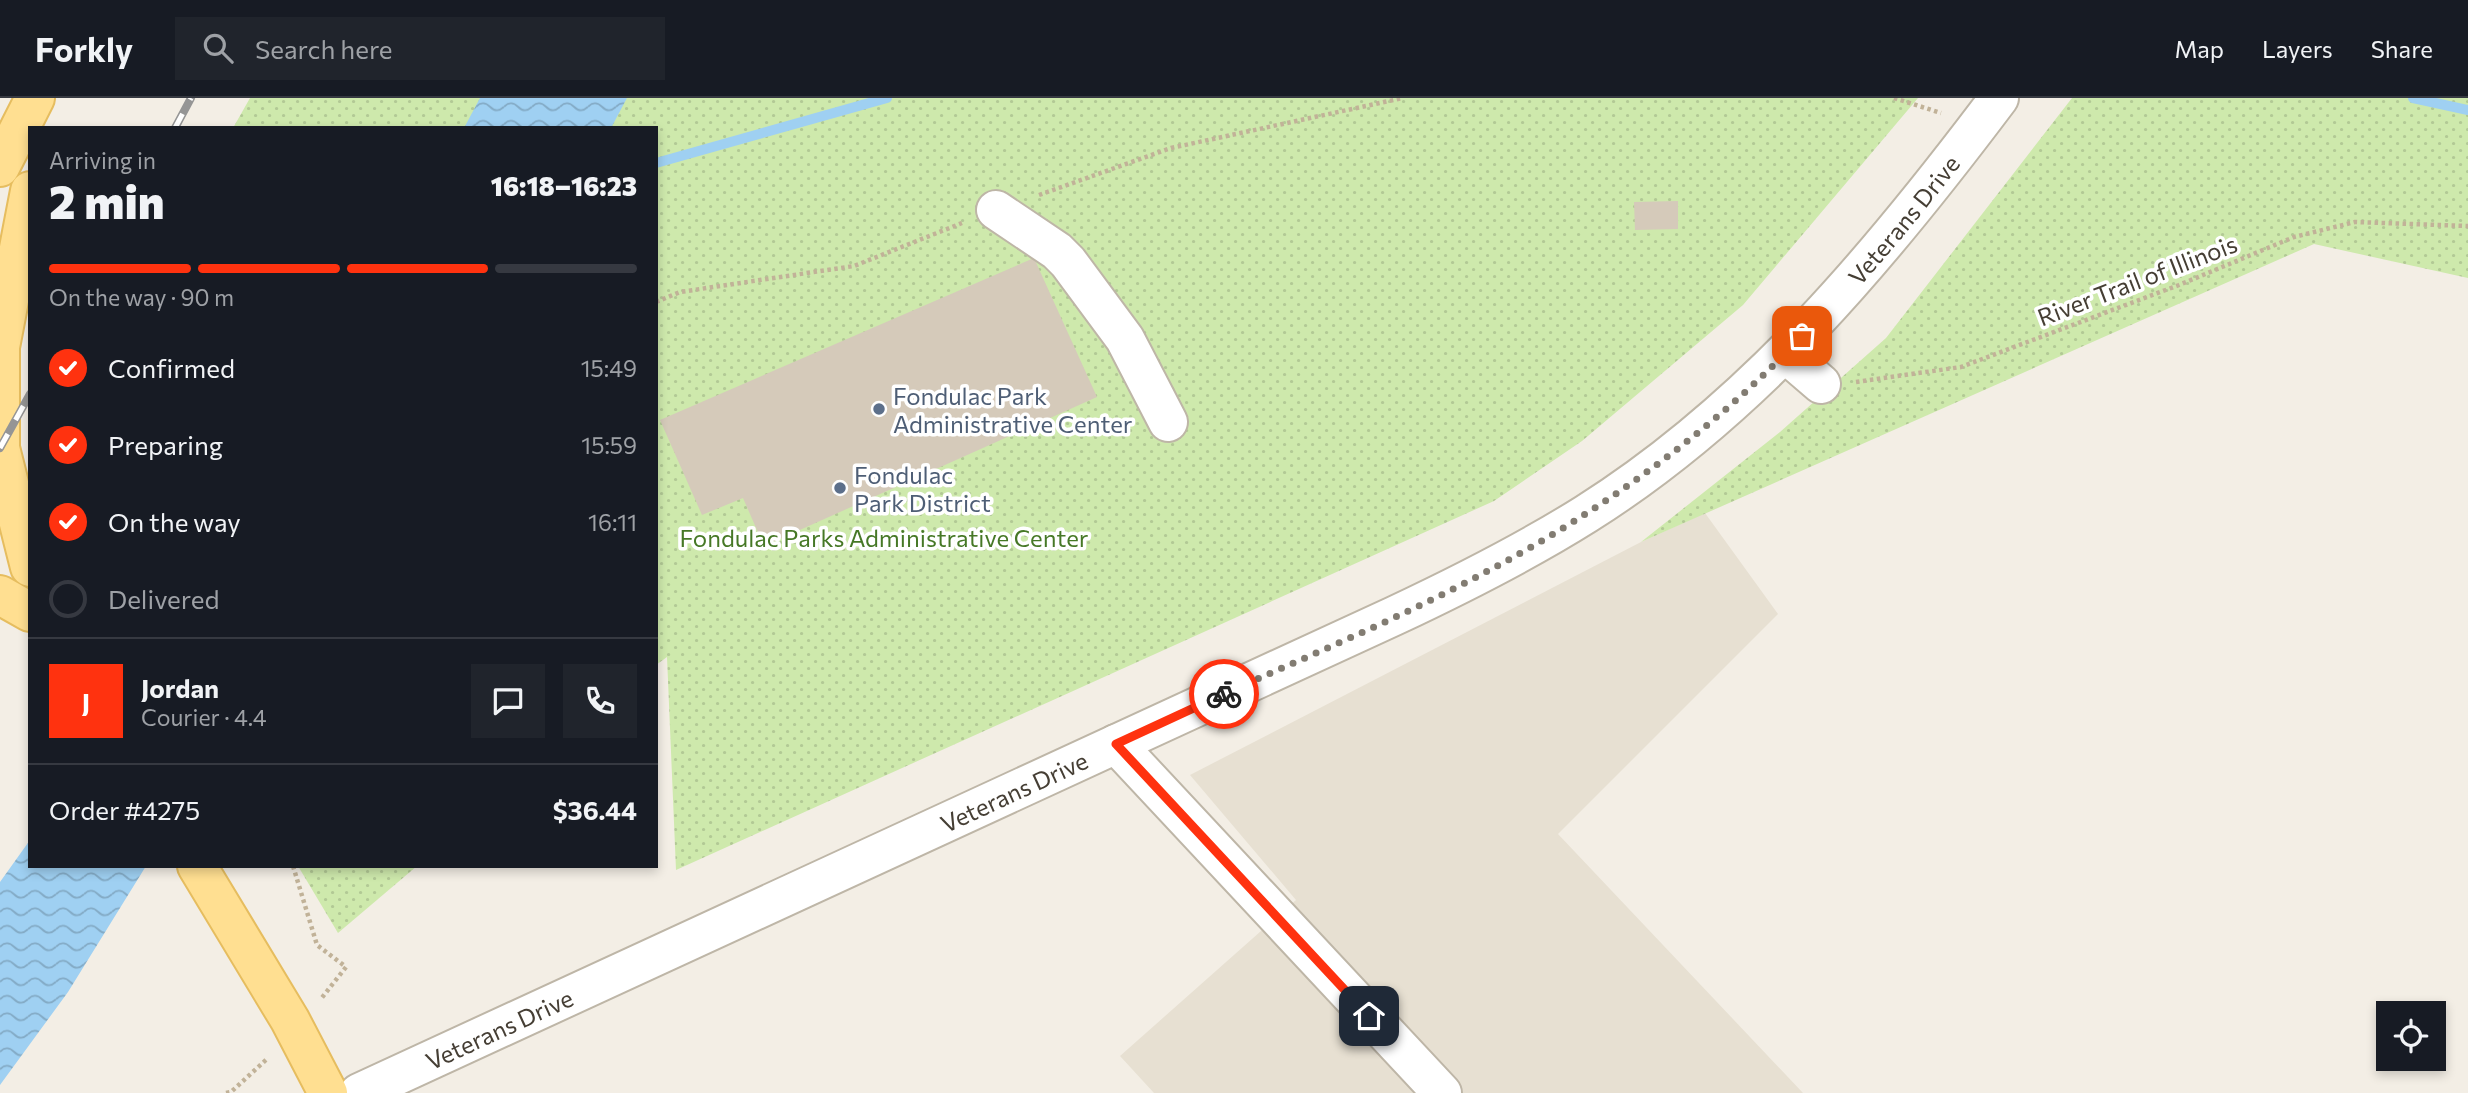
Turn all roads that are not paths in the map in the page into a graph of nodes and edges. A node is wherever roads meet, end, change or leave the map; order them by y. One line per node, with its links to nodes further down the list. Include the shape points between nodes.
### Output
1 (35, 98): 5 (main road)
2 (47, 98): 4 (main road)
3 (1998, 98): 8 (street, Veterans Drive, via 1882,247)
4 (42, 126)
5 (0, 167)
6 (28, 201): 12 (main road, via 0,347 0,448)
7 (996, 210): 10 (street, via 1069,262 1125,339)
8 (1786, 354): 9 (street); 16 (street, Veterans Drive, via 1689,439 1587,513 1541,540 1461,584)
9 (1821, 384)
10 (1168, 422)
11 (0, 554): 14 (main road)
12 (28, 559)
13 (0, 595): 15 (main road)
14 (28, 596)
15 (28, 611)
16 (1116, 744): 19 (street, Veterans Drive); 20 (street)
17 (198, 868): 18 (main road)
18 (328, 1093)
19 (359, 1093)
20 (1442, 1093)

